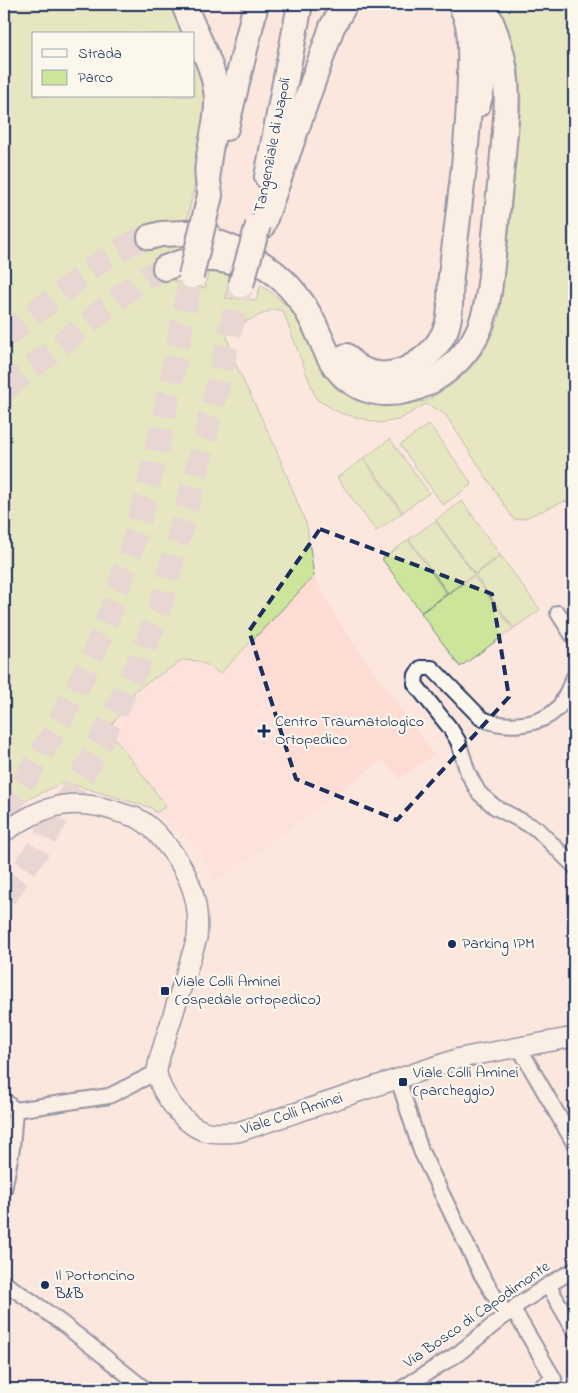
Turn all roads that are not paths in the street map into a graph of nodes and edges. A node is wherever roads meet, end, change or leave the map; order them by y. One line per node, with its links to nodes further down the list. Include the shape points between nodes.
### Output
1 (184, 4): 11 (highway, via 206,53 215,85 216,110 207,167)
2 (256, 4): 11 (highway)
3 (300, 4): 9 (highway, Tangenziale di Napoli)
4 (345, 4): 12 (highway, via 332,27)
5 (460, 4): 10 (highway, via 470,42)
6 (474, 4): 10 (highway, via 484,33 487,69)
7 (483, 4): 18 (highway, via 502,55 508,101 490,280 479,329 471,344 450,368 424,385 400,392 372,391 351,382 335,366)
8 (304, 53): 9 (highway)
9 (278, 122): 12 (highway, Tangenziale di Napoli)
10 (465, 156): 13 (highway, via 448,324 427,356 394,373 371,374 350,361 312,292 292,269 268,250 246,240 217,233)
11 (210, 196): 16 (highway, bridge)
12 (260, 226): 17 (highway, bridge)
13 (191, 234): 14 (highway); 18 (highway, via 237,249 274,273 303,304)
14 (150, 237)
15 (165, 268): 18 (highway, via 182,261 206,258 248,268 279,290 298,309)
16 (190, 276)
17 (241, 285)
18 (322, 342)
19 (558, 613): 20 (street)
20 (574, 638)
21 (574, 677): 23 (street, via 558,708 538,721 503,725 480,718 432,668 421,668 416,674 415,684 458,741 475,788 495,807 537,829)
22 (4, 832): 26 (main road, via 52,808 87,805 137,818 158,835 177,858 194,891 198,907 198,938)
23 (574, 866)
24 (574, 1038): 26 (main road, Viale Colli Aminei, via 460,1058 255,1128 220,1134 190,1125 169,1100)
25 (524, 1056): 30 (street)
26 (157, 1072): 29 (street, via 109,1096)
27 (400, 1085): 35 (street, via 421,1151 476,1264)
28 (4, 1100): 29 (street)
29 (15, 1110): 31 (street)
30 (574, 1143)
31 (4, 1190)
32 (574, 1270): 34 (street, Via Bosco di Capodimonte)
33 (4, 1284): 37 (street, via 25,1296)
34 (548, 1285): 35 (street, Via Bosco di Capodimonte); 36 (street)
35 (510, 1312): 38 (street, Via Bosco di Capodimonte, via 459,1353); 39 (street, via 554,1378)
36 (574, 1330)
37 (145, 1389)
38 (401, 1389)
39 (537, 1389)

